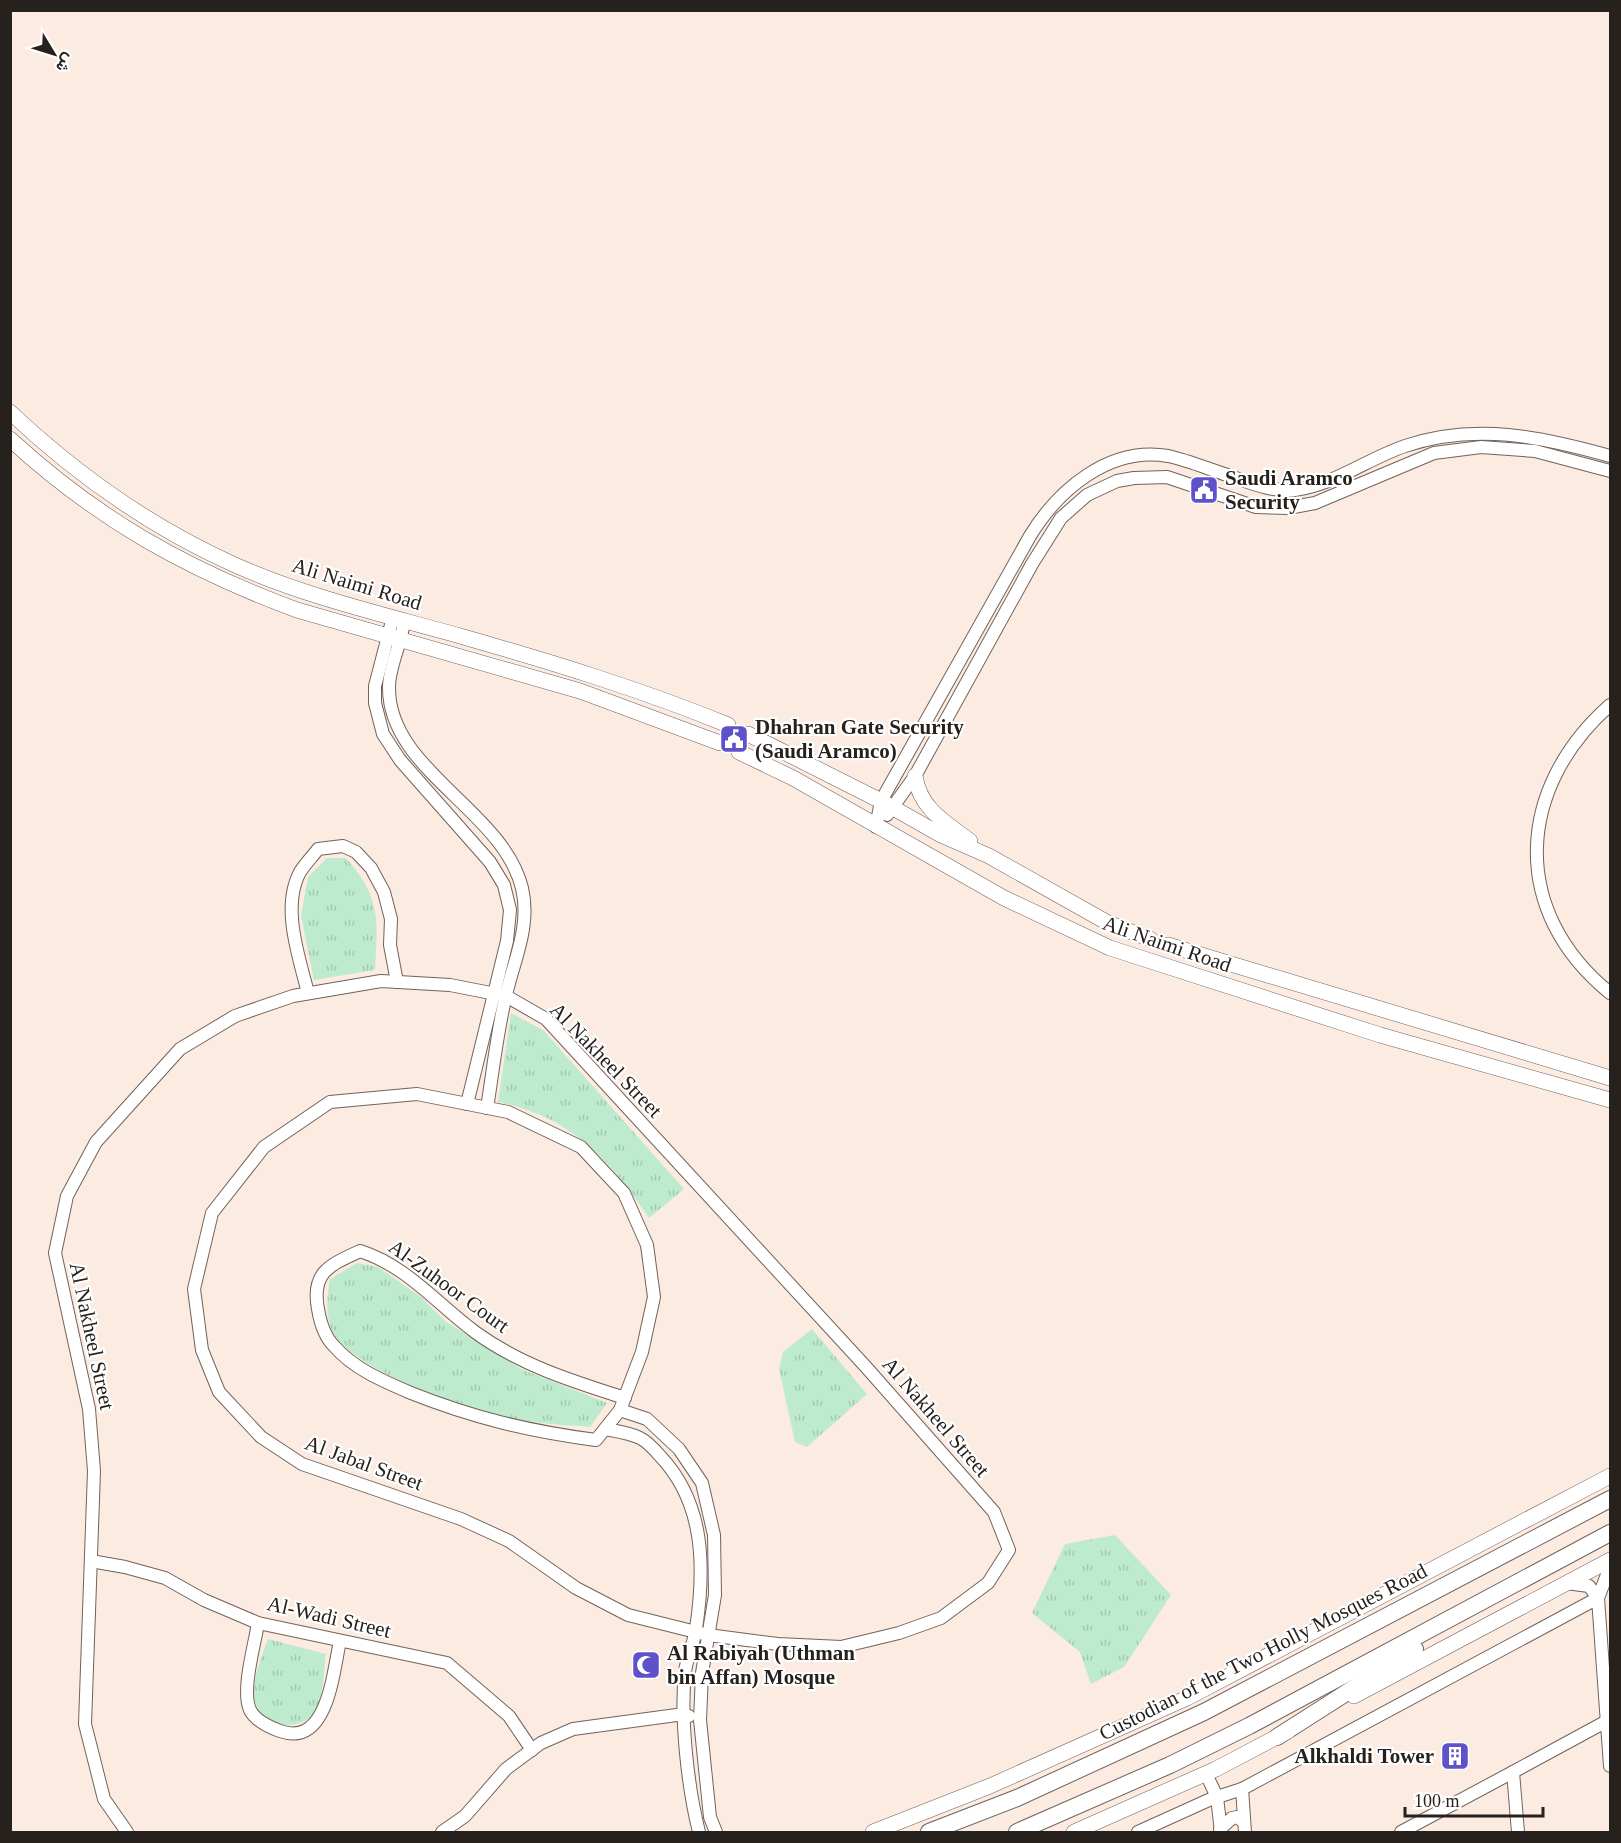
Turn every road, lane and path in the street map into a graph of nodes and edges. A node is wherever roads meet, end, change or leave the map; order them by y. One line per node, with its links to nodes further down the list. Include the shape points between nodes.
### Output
1 (10, 412): 9 (main road, Ali Naimi Road, via 79,473 166,531 282,583)
2 (10, 439): 10 (main road, Ali Naimi Road, via 72,493 170,555 256,595)
3 (1611, 456): 7 (street, via 1537,437 1460,434 1404,447 1331,481 1305,488)
4 (1169, 457): 6 (street, via 1174,468); 7 (street); 17 (street, via 1137,457 1104,466 1071,485 1044,513)
5 (1611, 471): 8 (street, via 1535,451 1457,449 1434,453 1315,503 1288,508)
6 (1167, 477): 8 (street); 16 (street, via 1134,477 1118,482 1087,495 1061,518)
7 (1258, 485): 8 (street, via 1249,495)
8 (1256, 507)
9 (399, 619): 10 (street); 12 (main road, Ali Naimi Road, via 610,680)
10 (395, 638): 14 (main road, Ali Naimi Road, via 580,691); 24 (street, via 375,686 383,734 400,760 490,862 504,885 510,910 507,941); 26 (street, via 389,686 396,726 424,763 496,838 522,887 522,939)
11 (1611, 705): 25 (street, via 1582,732 1558,765 1541,814 1537,852 1541,888 1552,922 1580,965)
12 (702, 715): 13 (main road, Ali Naimi Road); 14 (main road, via 708,727)
13 (728, 725)
14 (696, 733): 15 (main road, Ali Naimi Road)
15 (720, 743)
16 (915, 776): 17 (street); 19 (main road, via 920,798 934,814)
17 (887, 805): 18 (street); 18 (main road, Ali Naimi Road, via 754,738 749,747 746,755); 19 (main road, Ali Naimi Road, via 940,835)
18 (876, 827): 28 (main road, Ali Naimi Road, via 1004,898 1120,951 1380,1035)
19 (989, 856): 20 (main road, Ali Naimi Road, via 1108,923)
20 (1150, 939)
21 (1168, 945): 27 (main road, Ali Naimi Road)
22 (397, 982): 23 (street, Al Nakheel Street); 23 (street, via 390,945 391,918 384,892 371,868 356,852 343,846 318,849 300,873 292,902 295,940); 24 (street, Al Nakheel Street, via 450,985)
23 (308, 993): 40 (street, Al Nakheel Street, via 235,1016 180,1049 96,1143 67,1196 55,1253 89,1409 94,1472)
24 (492, 993): 26 (street, Al Nakheel Street); 29 (street)
25 (1611, 993)
26 (506, 996): 30 (street); 46 (street, Al Nakheel Street, via 546,1019 866,1367 994,1512 1009,1550 988,1583 941,1618 899,1633 841,1647)
27 (1611, 1078)
28 (1611, 1100)
29 (467, 1104): 30 (street, Al Jabal Street); 46 (street, Al Jabal Street, via 417,1094 330,1102 264,1147 212,1213 194,1290 202,1350 219,1392 261,1437 302,1464 461,1519 509,1541 576,1588 628,1615)
30 (487, 1108): 31 (street, Al Jabal Street, via 508,1112 581,1147 624,1193 647,1245 654,1297 642,1352)
31 (625, 1398): 32 (street, Al Jabal Street); 33 (street, Al-Zuhoor Court, via 523,1362 475,1332 419,1283 377,1256 360,1251 322,1272 315,1290 320,1320 332,1345 355,1365 445,1406 508,1426 596,1440)
32 (620, 1410): 33 (street, Al-Zuhoor Court); 46 (street, via 647,1419 679,1449 702,1483 714,1535 715,1595)
33 (605, 1428): 46 (street, via 640,1438 651,1447 674,1470 688,1496 701,1552)
34 (1611, 1476): 64 (main road, via 1187,1698 990,1786)
35 (1611, 1492): 38 (highway)
36 (1611, 1499): 38 (highway, Custodian of the Two Holly Mosques Road)
37 (1611, 1533): 42 (highway)
38 (1539, 1536): 65 (highway, Custodian of the Two Holly Mosques Road, via 1204,1712 1017,1798)
39 (1611, 1560): 43 (main road)
40 (91, 1562): 45 (street, Al-Wadi Street, via 165,1578); 60 (street, Al Nakheel Street, via 85,1724 104,1799)
41 (1611, 1567): 44 (street)
42 (1522, 1581): 51 (highway); 66 (highway, via 1190,1755)
43 (1566, 1583): 44 (street, via 1588,1586); 51 (main road)
44 (1598, 1598): 50 (street); 56 (street)
45 (258, 1623): 47 (street, Al-Wadi Street); 47 (street, via 247,1689 249,1709 256,1719 290,1733 311,1728 325,1709)
46 (702, 1634): 48 (street, via 685,1672); 49 (street)
47 (340, 1641): 52 (street, Al-Wadi Street, via 447,1663 509,1716)
48 (684, 1714): 49 (street); 52 (street, via 573,1729); 62 (street, via 691,1801)
49 (700, 1720): 63 (street, via 710,1817)
50 (1607, 1721): 53 (street); 54 (street)
51 (1277, 1737): 55 (main road)
52 (532, 1750): 61 (street, via 506,1769 465,1816)
53 (1611, 1766)
54 (1513, 1772): 69 (street); 70 (street)
55 (1206, 1774): 57 (street); 67 (main road)
56 (1242, 1789): 57 (street); 58 (street)
57 (1217, 1797): 59 (street); 68 (street)
58 (1245, 1827): 59 (street, via 1238,1817 1232,1818)
59 (1221, 1831)
60 (127, 1833)
61 (442, 1833)
62 (699, 1833)
63 (716, 1833)
64 (873, 1833)
65 (929, 1833)
66 (1017, 1833)
67 (1074, 1833)
68 (1138, 1833)
69 (1401, 1833)
70 (1518, 1833)

